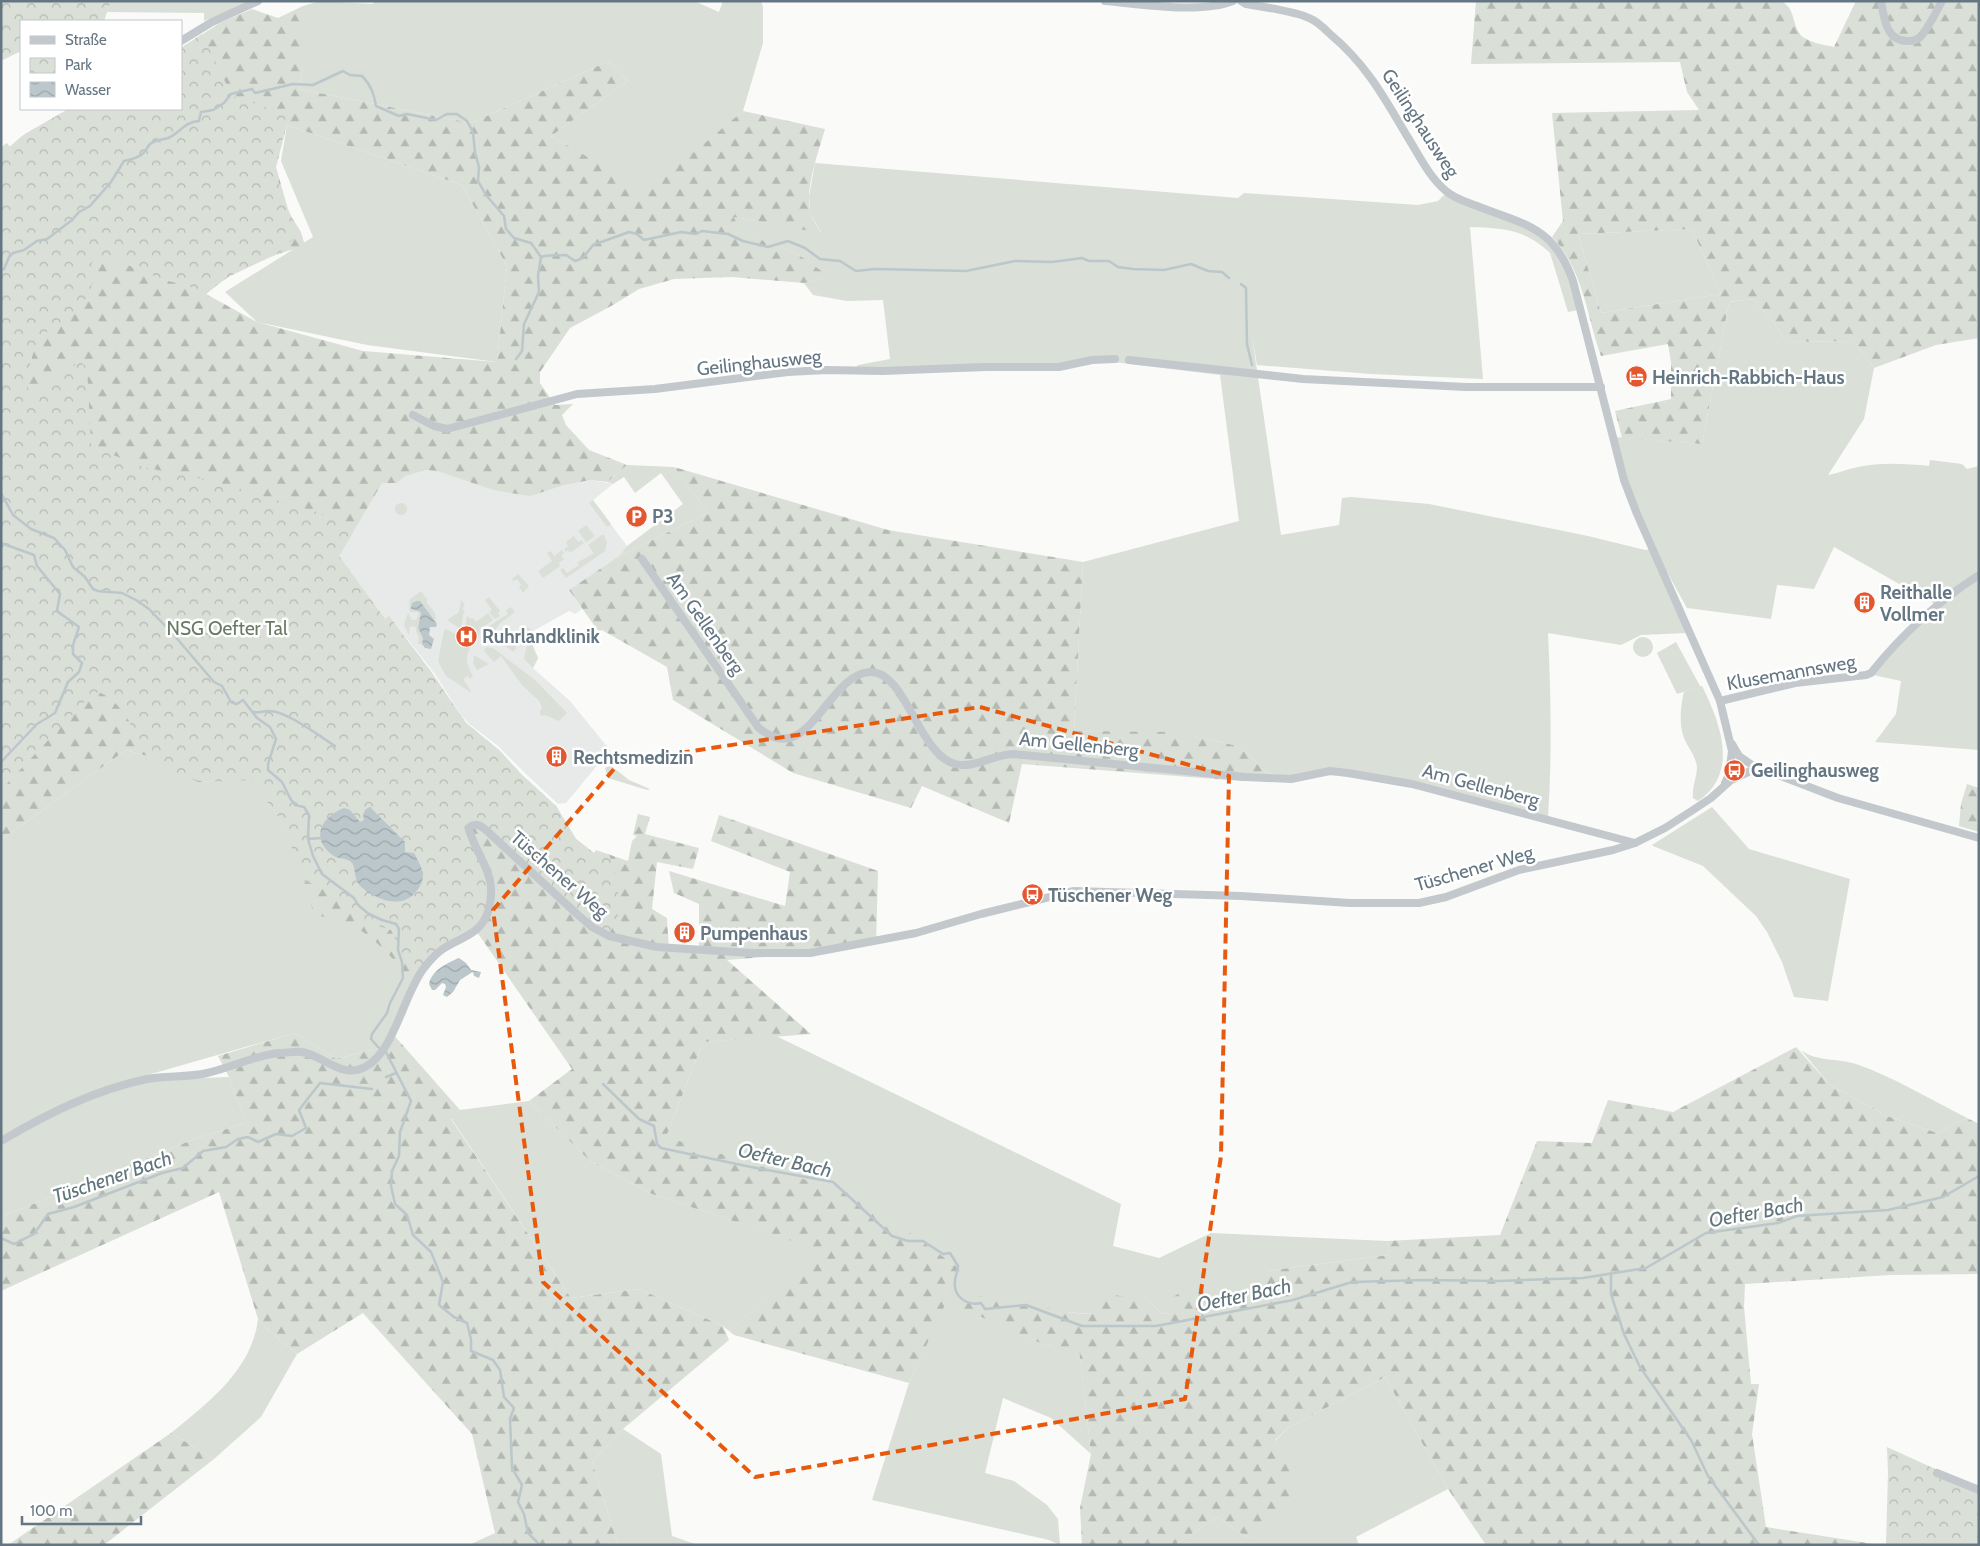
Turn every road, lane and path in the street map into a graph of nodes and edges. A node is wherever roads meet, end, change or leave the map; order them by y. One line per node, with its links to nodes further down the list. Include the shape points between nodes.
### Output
1 (258, 1): 7 (street, via 212,22)
2 (1105, 1): 3 (street, via 1202,7)
3 (1233, 1)
4 (1241, 1): 10 (street, Geilinghausweg, via 1305,16 1317,22 1346,46 1378,85 1423,161 1444,189 1462,200 1533,228 1554,244 1573,281)
5 (1881, 1): 6 (street, via 1888,31 1906,41 1922,36)
6 (1942, 1)
7 (182, 40)
8 (1115, 359): 11 (street, Geilinghausweg, via 1058,367 788,372 655,389 577,394 448,429 434,426)
9 (1129, 360): 10 (street, via 1303,379 1466,387)
10 (1601, 387): 14 (street, Geilinghausweg, via 1624,480)
11 (414, 415)
12 (642, 560): 19 (street, Am Gellenberg, via 758,727 773,738 797,735 851,680 871,672 886,678 898,691 936,752 958,765 1014,754 1245,777 1291,779 1338,771 1412,784)
13 (1979, 576): 14 (street, Klusemannsweg, via 1934,607 1892,646 1871,673 1795,683)
14 (1720, 701): 15 (street, Geilinghausweg)
15 (1731, 742): 16 (street, Geilinghausweg, via 1745,760); 17 (street, Geilinghausweg, via 1729,775)
16 (1759, 768): 17 (street, Tüschener Weg); 18 (street, via 1847,801)
17 (1723, 787): 19 (street, Tüschener Weg, via 1665,828)
18 (1979, 838)
19 (1635, 843): 20 (street, Tüschener Weg, via 1519,870 1446,897 1419,903 1074,891 885,940 810,953 751,953 657,947 609,936 592,927 476,824 470,830 491,885 484,921 478,930 444,948 423,970 394,1031 375,1061 364,1068 338,1070 302,1052 277,1053 205,1074 148,1079 46,1114)
20 (1, 1140)
21 (1937, 1473): 22 (street)
22 (1979, 1490)

